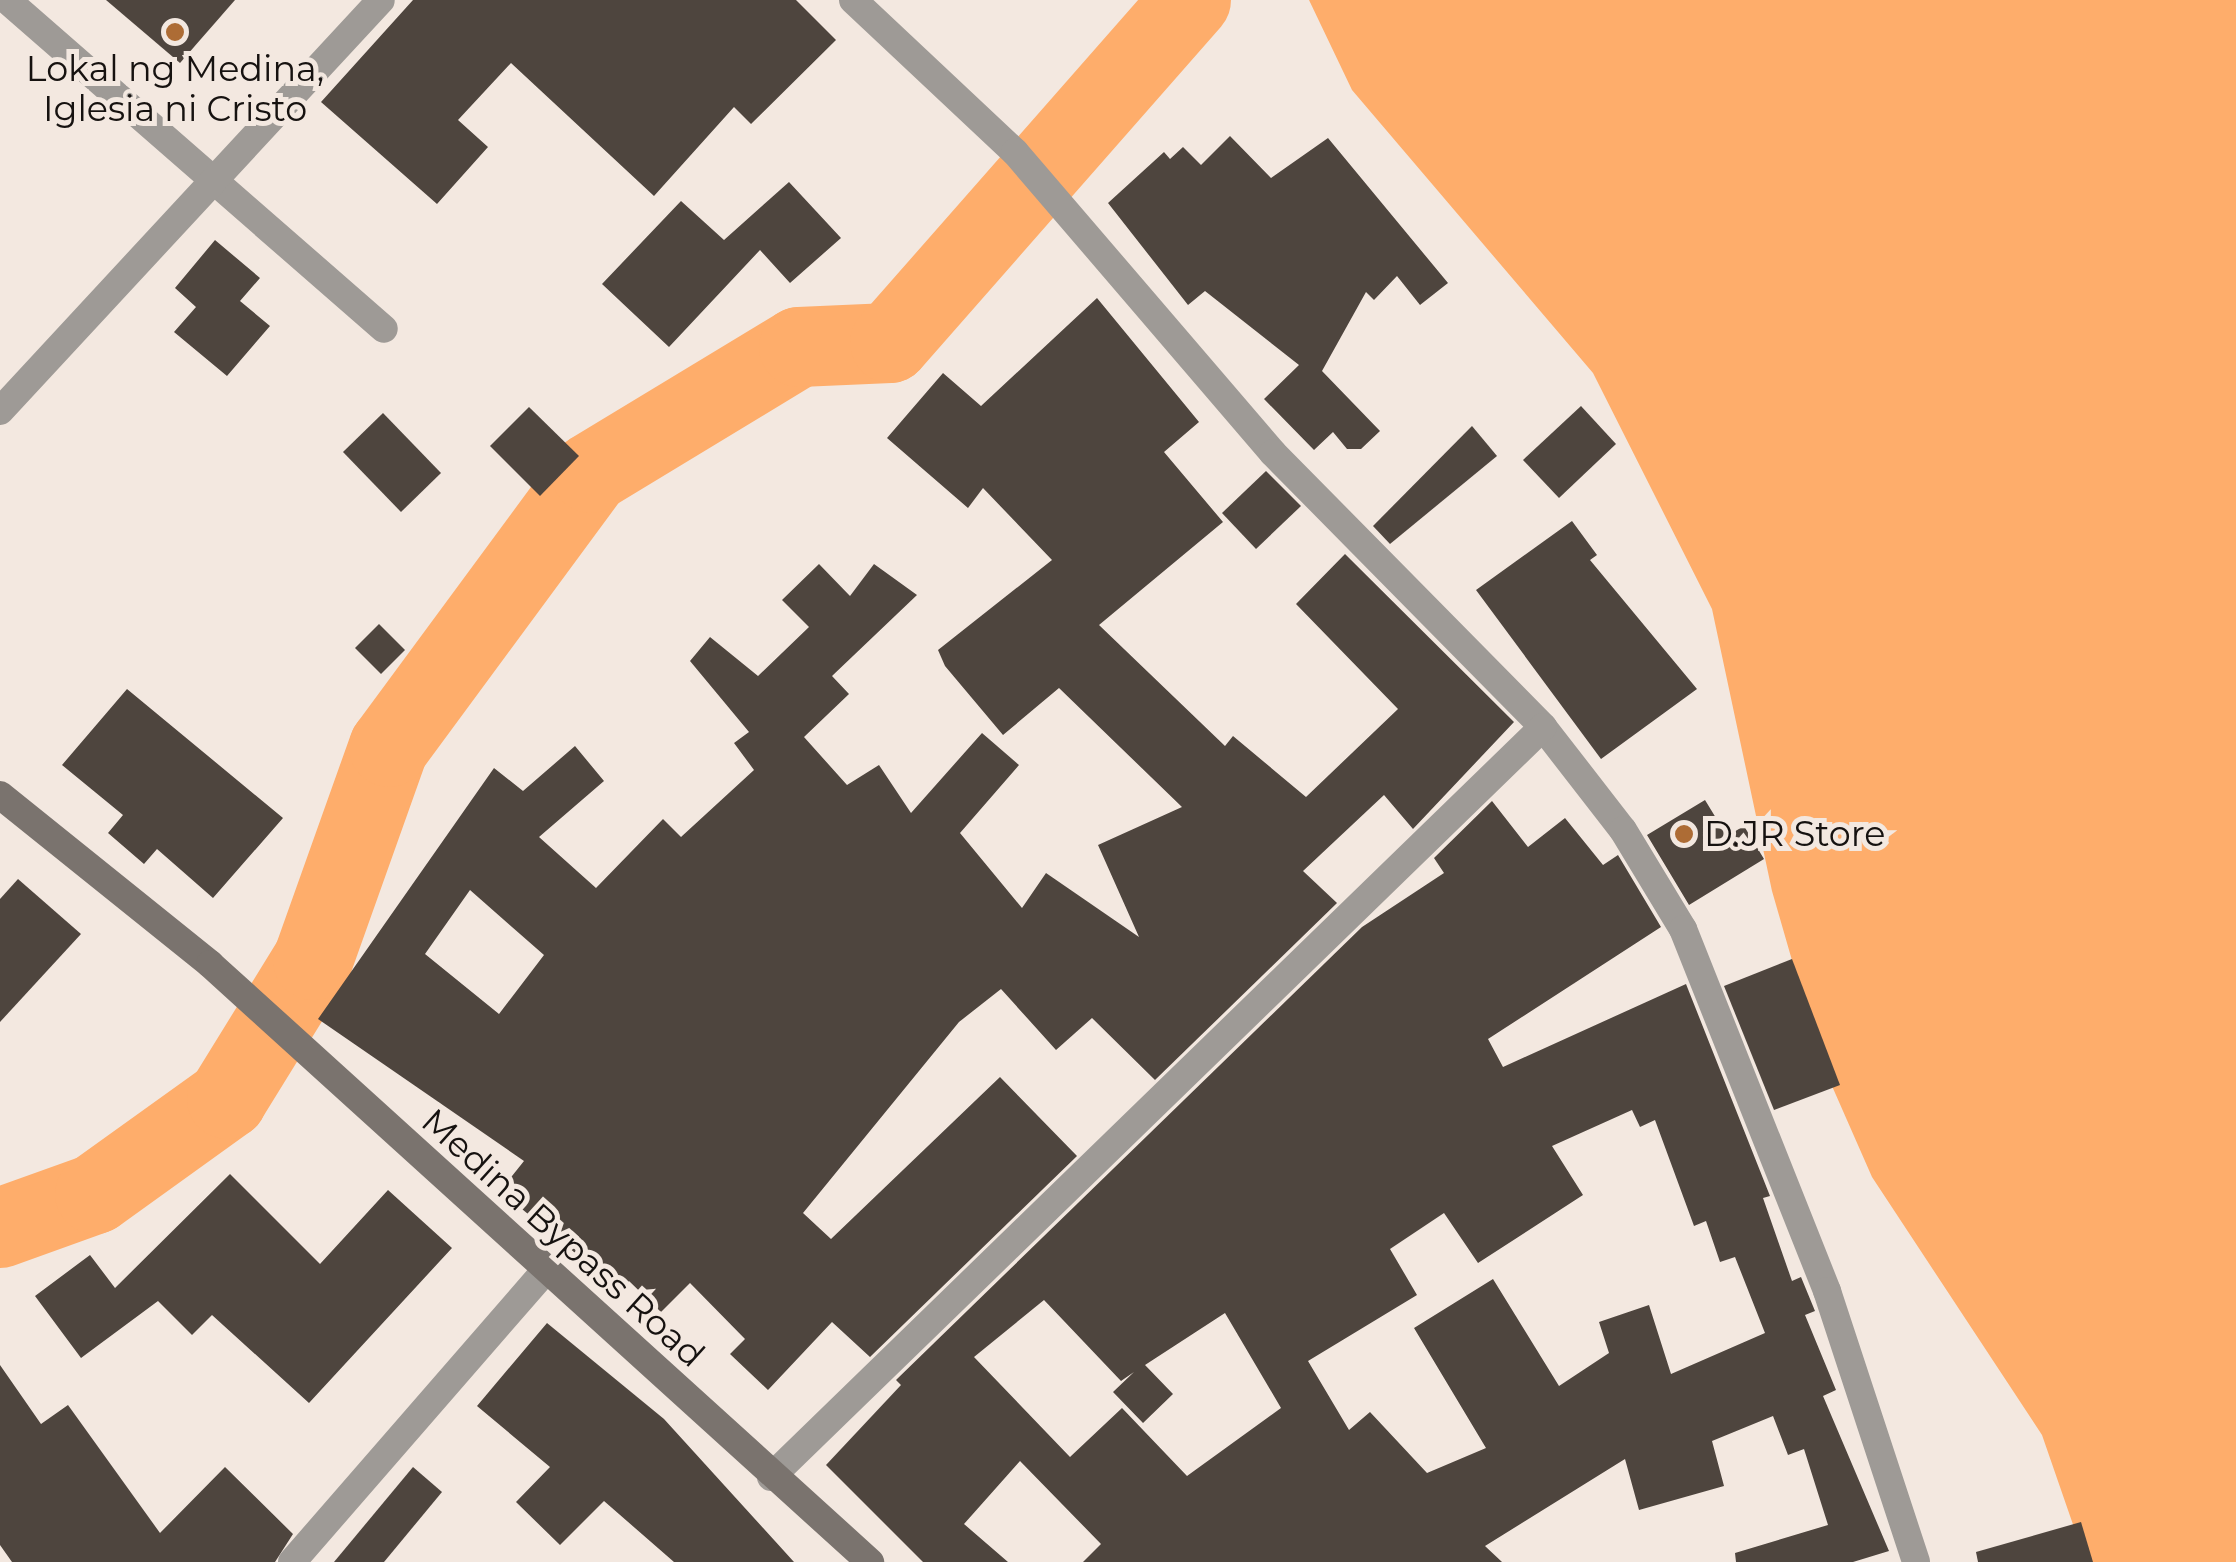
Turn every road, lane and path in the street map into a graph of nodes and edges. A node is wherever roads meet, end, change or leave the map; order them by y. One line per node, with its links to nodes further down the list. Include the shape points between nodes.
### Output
1 (7, 0): 4 (street)
2 (381, 0): 4 (street)
3 (853, 0): 7 (street, via 1014,152 1274,453)
4 (213, 181): 5 (street); 6 (street)
5 (384, 329)
6 (0, 411)
7 (1543, 727): 10 (street); 13 (street, via 1624,830 1683,930 1827,1291)
8 (0, 795): 9 (main road, Medina Bypass Road, via 210,964)
9 (543, 1274): 10 (main road, Medina Bypass Road); 11 (street)
10 (771, 1477): 12 (main road, Medina Bypass Road)
11 (292, 1562)
12 (870, 1562)
13 (1916, 1562)

